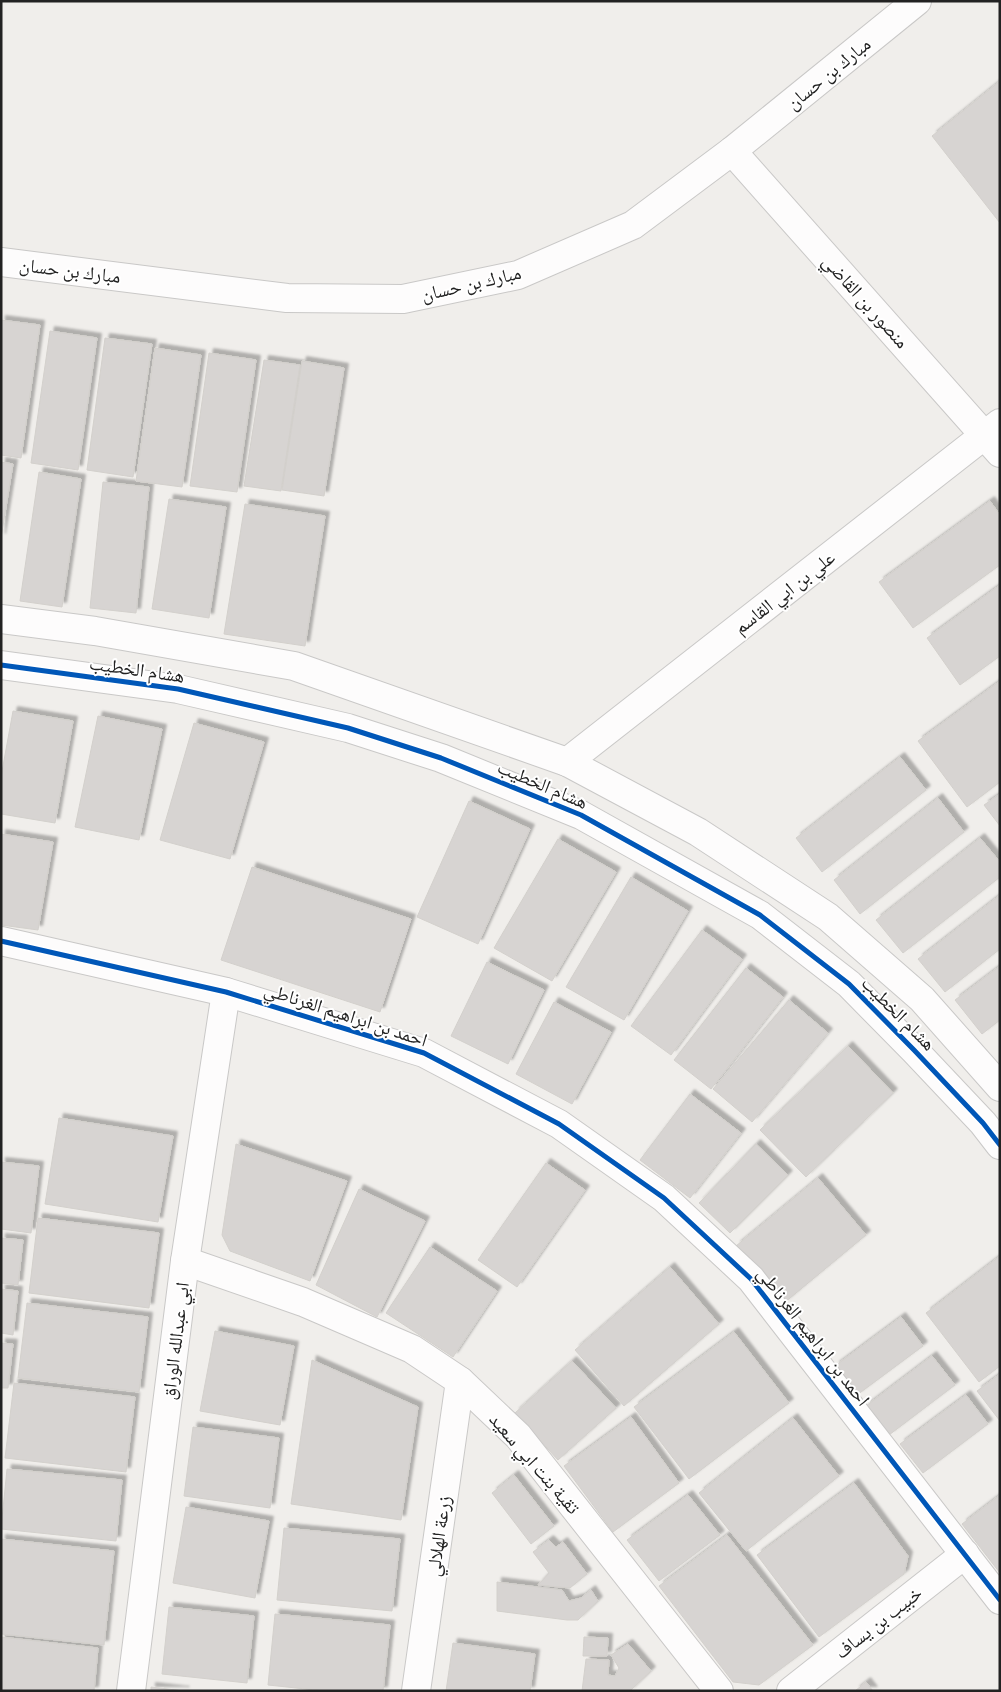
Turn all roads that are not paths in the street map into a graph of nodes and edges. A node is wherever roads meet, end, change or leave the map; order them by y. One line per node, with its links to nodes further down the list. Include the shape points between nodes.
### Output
1 (916, 1): 2 (street, مبارك بن حسان)
2 (732, 151): 3 (street, مبارك بن حسان, via 633,225 518,275 403,299 287,298); 4 (street, منصور بن القاضي)
3 (1, 262)
4 (995, 437): 7 (street, علي بن ابي القاسم)
5 (1, 619): 7 (street, هشام الخطيب, via 95,631 294,666)
6 (1, 665): 11 (street, هشام الخطيب, via 178,689 348,728 441,758 582,815 760,915 849,984 983,1123)
7 (568, 762): 10 (street, هشام الخطيب, via 698,832 828,917 922,999)
8 (1, 941): 9 (street, احمد بن ابراهيم الغرناطي)
9 (226, 992): 12 (street, ابي عبدالله الوراق); 14 (street, احمد بن ابراهيم الغرناطي, via 424,1053 559,1124 664,1198 751,1279)
10 (1000, 1087)
11 (1000, 1145)
12 (185, 1261): 13 (street, تقية بنت ابي سعيد, via 303,1302 412,1349); 16 (street, ابي عبدالله الوراق)
13 (460, 1381): 17 (street, زرعة الهلالي); 18 (street, تقية بنت ابي سعيد, via 518,1436)
14 (965, 1554): 15 (street, احمد بن ابراهيم الغرناطي); 19 (street, خبيب بن يساف)
15 (1000, 1600)
16 (131, 1691)
17 (416, 1691)
18 (719, 1691)
19 (791, 1691)

